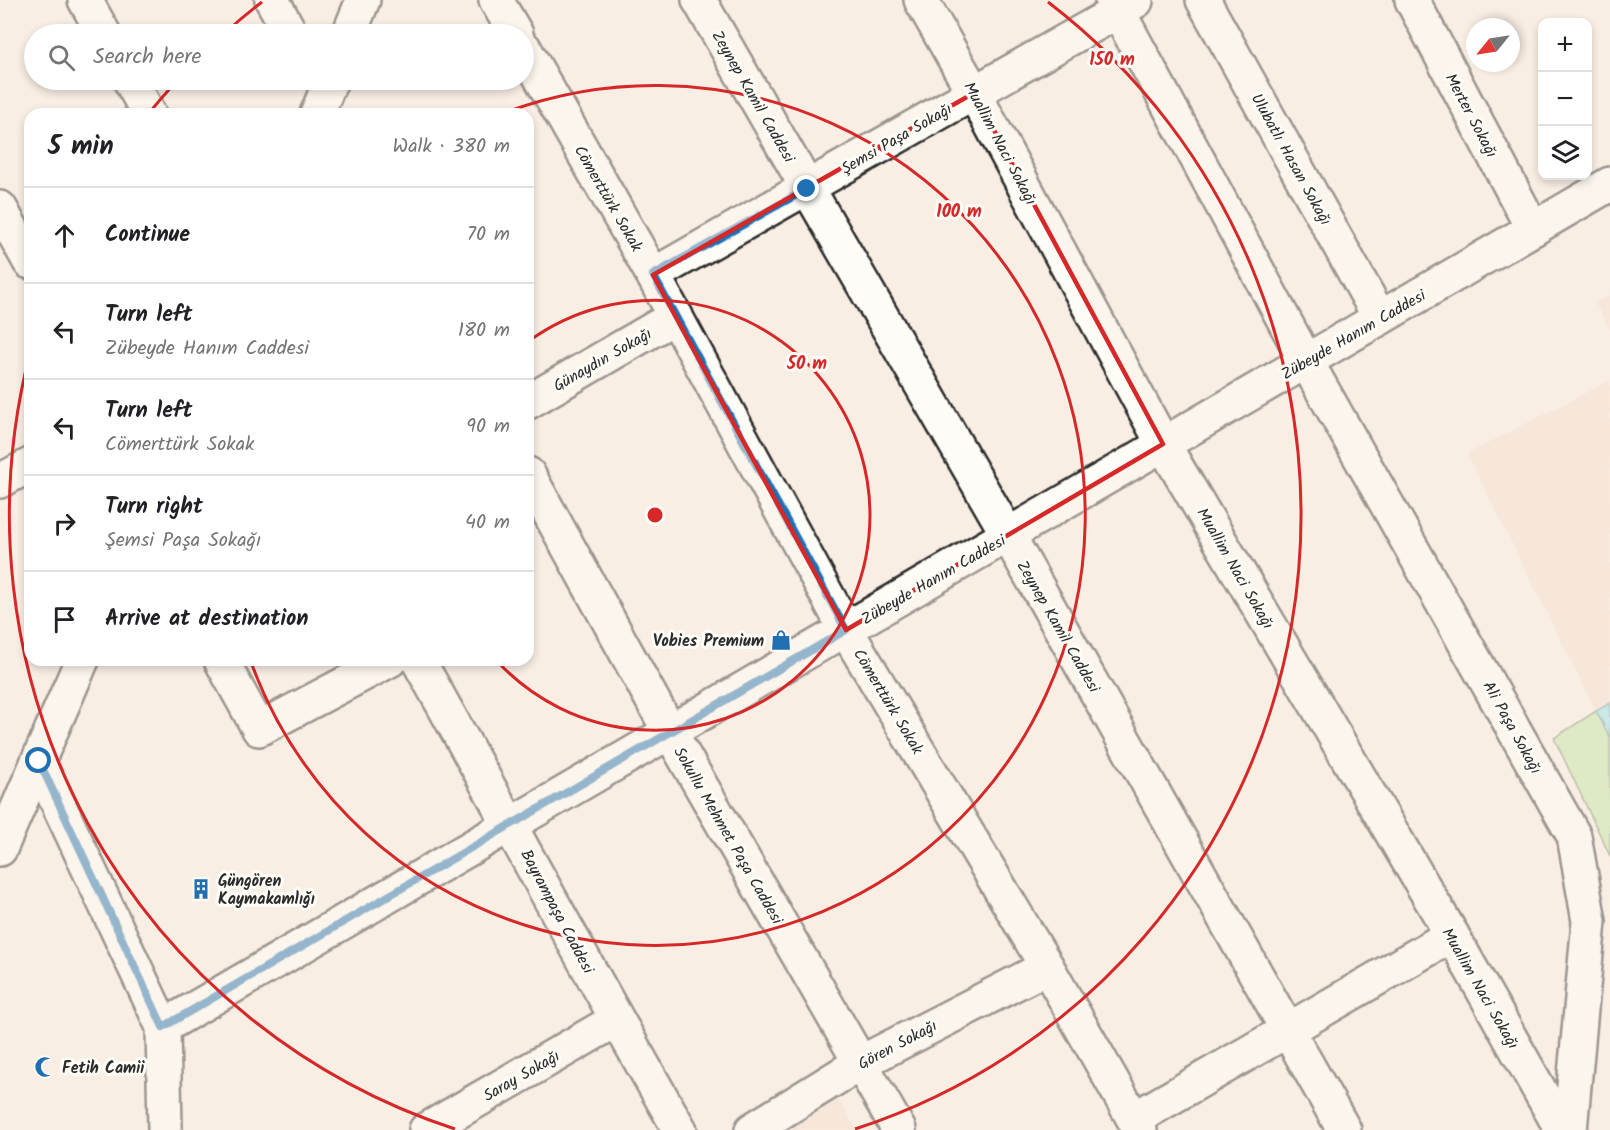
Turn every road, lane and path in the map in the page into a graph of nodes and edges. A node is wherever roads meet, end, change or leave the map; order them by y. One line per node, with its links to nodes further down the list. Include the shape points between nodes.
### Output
1 (85, 0): 10 (street)
2 (272, 0): 11 (street)
3 (363, 0): 12 (street)
4 (496, 0): 13 (street)
5 (699, 0): 19 (street, Zeynep Kamil Caddesi)
6 (921, 0): 16 (street, Muallim Naci Sokağı)
7 (1203, 0): 25 (street, Ulubatlı Hasan Sokağı)
8 (1412, 0): 21 (street, Merter Sokağı)
9 (1123, 4): 16 (street, Şemsi Paşa Sokağı); 26 (street, Ali Paşa Sokağı)
10 (98, 24)
11 (285, 24)
12 (353, 24)
13 (510, 24)
14 (534, 66): 23 (street, Cömerttürk Sokak)
15 (136, 90): 17 (street)
16 (974, 93): 19 (street, Şemsi Paşa Sokağı); 28 (street, Muallim Naci Sokağı)
17 (146, 108)
18 (1610, 184): 21 (street, Zübeyde Hanım Caddesi)
19 (807, 189): 23 (street, Şemsi Paşa Sokağı); 32 (street, Zeynep Kamil Caddesi)
20 (0, 208): 22 (street)
21 (1533, 229): 25 (street, Zübeyde Hanım Caddesi)
22 (19, 243)
23 (653, 275): 24 (street, Cömerttürk Sokak)
24 (676, 316): 27 (street, Günaydın Sokağı); 33 (street, Cömerttürk Sokak)
25 (1380, 318): 26 (street, Zübeyde Hanım Caddesi)
26 (1306, 361): 28 (street, Zübeyde Hanım Caddesi); 56 (street, Ali Paşa Sokağı, via 1574,836 1589,921)
27 (534, 399)
28 (1163, 444): 32 (street, Zübeyde Hanım Caddesi); 42 (street, Muallim Naci Sokağı)
29 (24, 468): 30 (street)
30 (0, 481)
31 (534, 485): 38 (street, Sokullu Mehmet Paşa Caddesi)
32 (1008, 535): 33 (street, Zübeyde Hanım Caddesi); 46 (street, Zeynep Kamil Caddesi)
33 (846, 630): 38 (street, Zübeyde Hanım Caddesi); 43 (street, Cömerttürk Sokak)
34 (79, 666): 39 (street)
35 (223, 666): 36 (street, via 259,729)
36 (379, 666)
37 (421, 666): 40 (street, Bayrampaşa Caddesi)
38 (670, 732): 40 (street, Zübeyde Hanım Caddesi); 47 (street, Sokullu Mehmet Paşa Caddesi)
39 (39, 761): 41 (street); 45 (street)
40 (511, 824): 44 (street, Bayrampaşa Caddesi); 45 (street, Zübeyde Hanım Caddesi)
41 (0, 849)
42 (1452, 935): 46 (street); 55 (street, Muallim Naci Sokağı)
43 (1047, 967): 47 (street, Gören Sokağı); 48 (street, Cömerttürk Sokak)
44 (616, 1020): 50 (street, Saray Sokağı); 51 (street, Bayrampaşa Caddesi)
45 (163, 1027): 49 (street)
46 (1287, 1029): 48 (street); 54 (street, Zeynep Kamil Caddesi)
47 (860, 1062): 52 (street, Gören Sokağı); 53 (street, Sokullu Mehmet Paşa Caddesi)
48 (1137, 1124)
49 (165, 1130)
50 (426, 1130)
51 (680, 1130)
52 (752, 1130)
53 (899, 1130)
54 (1344, 1130)
55 (1562, 1130)
56 (1570, 1130)

